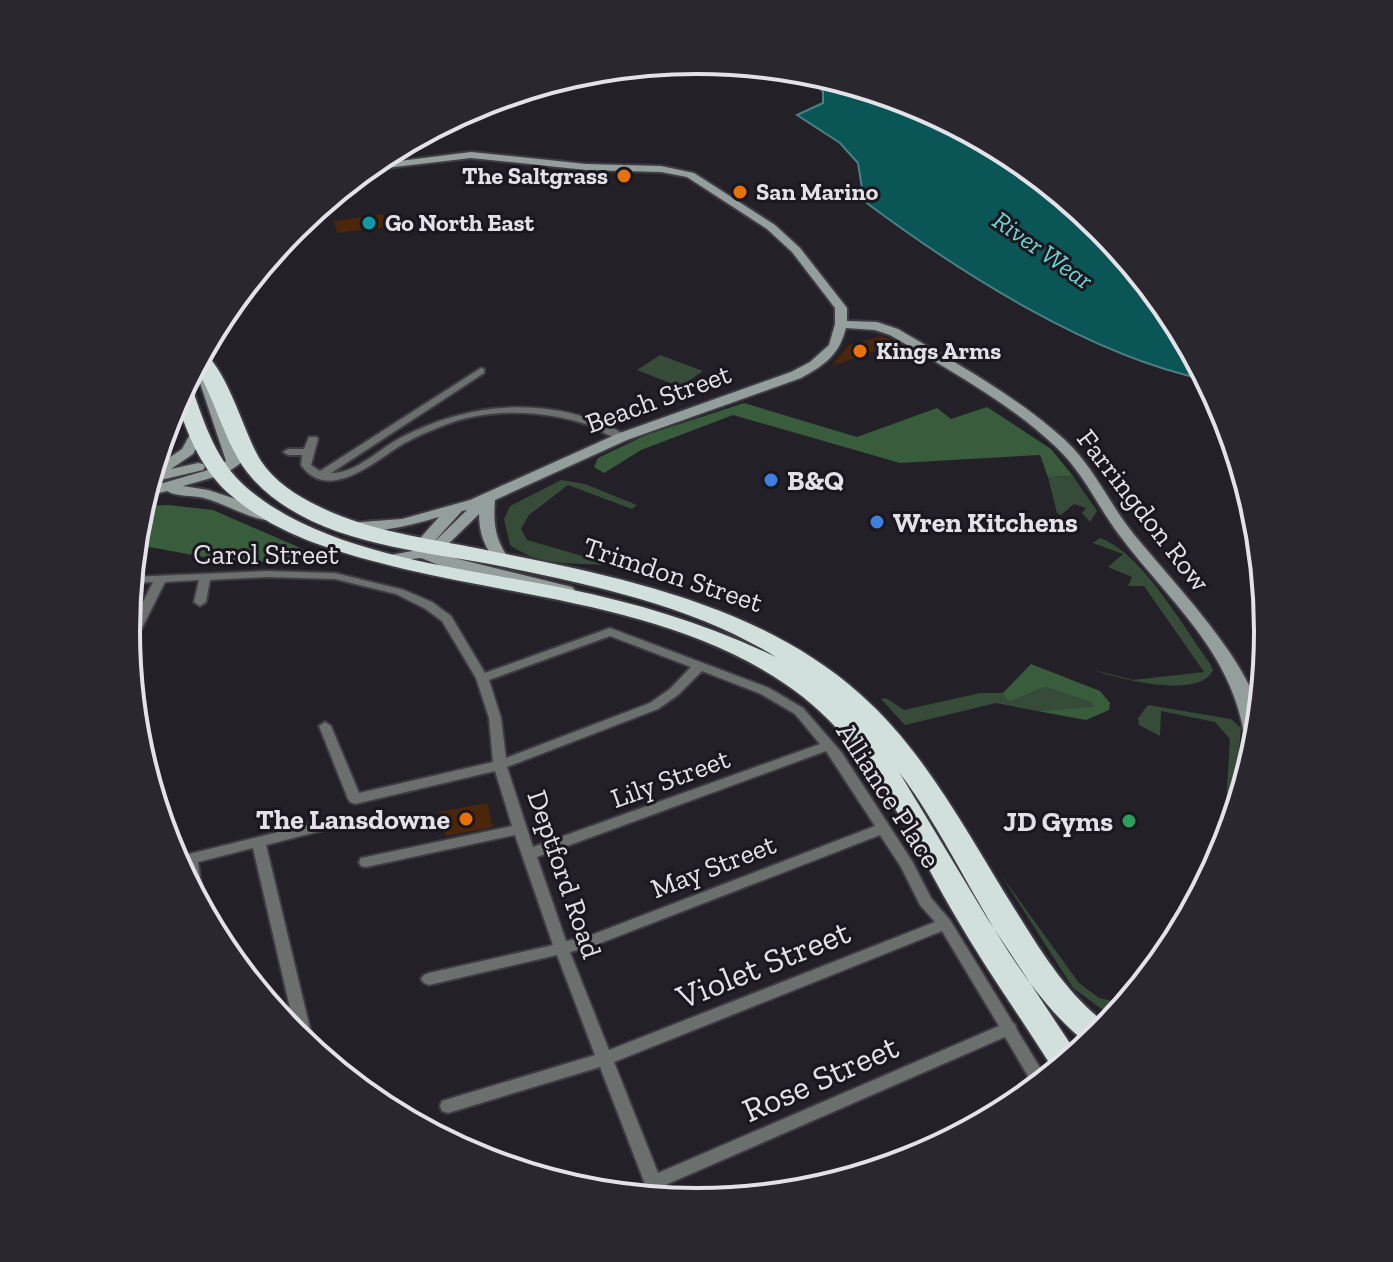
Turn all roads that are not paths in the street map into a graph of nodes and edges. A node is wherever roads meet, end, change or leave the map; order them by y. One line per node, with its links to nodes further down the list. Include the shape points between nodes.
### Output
1 (391, 165): 2 (street, via 471,155 661,169 708,184 796,250 835,297)
2 (841, 324): 7 (street, Beach Street, via 827,356 796,375); 33 (street, Farringdon Row, via 894,332 1005,401 1062,445 1123,531 1195,618 1230,668)
3 (206, 368): 11 (highway, via 223,397)
4 (481, 371): 13 (street)
5 (188, 405): 6 (highway)
6 (198, 432): 11 (highway); 12 (street)
7 (622, 437): 13 (street, via 569,415 485,412 421,431 351,473); 16 (street, Beach Street)
8 (313, 439): 10 (street)
9 (288, 452): 10 (street)
10 (308, 452): 13 (street, via 306,468)
11 (230, 464): 14 (street); 19 (highway, Trimdon Street, via 244,496); 20 (highway, Trimdon Street, via 262,476 310,509)
12 (162, 473)
13 (321, 475)
14 (159, 482)
15 (158, 486): 19 (street, via 208,492)
16 (488, 496): 17 (street, Beach Street); 23 (street, via 485,530)
17 (474, 504): 18 (street, Beach Street); 21 (street, Beach Street, via 474,511)
18 (457, 507): 20 (street, Beach Street, via 403,523); 21 (street)
19 (277, 517): 22 (highway, Trimdon Street)
20 (353, 526): 21 (highway, Trimdon Street)
21 (429, 548): 22 (street); 23 (highway, Trimdon Street); 29 (street, via 441,561 611,600)
22 (391, 559): 29 (highway, Trimdon Street)
23 (502, 560): 48 (highway, Trimdon Street, via 699,613 768,642 842,690 909,767 1051,988)
24 (205, 577): 25 (street, Carol Street); 27 (street, Carol Street, via 335,576); 28 (street)
25 (161, 579): 26 (street, Carol Street); 30 (street)
26 (142, 580)
27 (400, 592): 32 (street, Deptford Road, via 447,619)
28 (200, 602)
29 (631, 613): 50 (highway, Trimdon Street, via 696,630 771,664 811,691 852,730 886,770 965,908)
30 (140, 620)
31 (700, 666): 32 (street, Alliance Place, via 610,632); 35 (street, Alliance Place, via 790,705); 36 (street, via 654,706)
32 (482, 678): 36 (street, Deptford Road, via 495,718)
33 (1248, 708)
34 (325, 726): 36 (street, via 355,799)
35 (827, 746): 39 (street, Alliance Place); 41 (street, Lily Street)
36 (500, 765): 38 (street, Deptford Road)
37 (319, 827): 40 (street)
38 (520, 829): 41 (street, Deptford Road); 43 (street)
39 (881, 829): 44 (street, Alliance Place); 45 (street, May Street, via 588,942)
40 (258, 841): 42 (street); 47 (street)
41 (529, 854): 45 (street, Deptford Road)
42 (189, 859)
43 (366, 862)
44 (945, 924): 49 (street, Alliance Place); 51 (street, Violet Street)
45 (561, 947): 46 (street, May Street); 51 (street, Deptford Road)
46 (429, 979)
47 (301, 1023)
48 (1088, 1027)
49 (1010, 1028): 52 (street, Alliance Place); 55 (street, Rose Street)
50 (1060, 1053)
51 (604, 1059): 53 (street, Violet Street); 54 (street, Deptford Road)
52 (1036, 1073)
53 (448, 1106)
54 (654, 1186)
55 (664, 1187)

